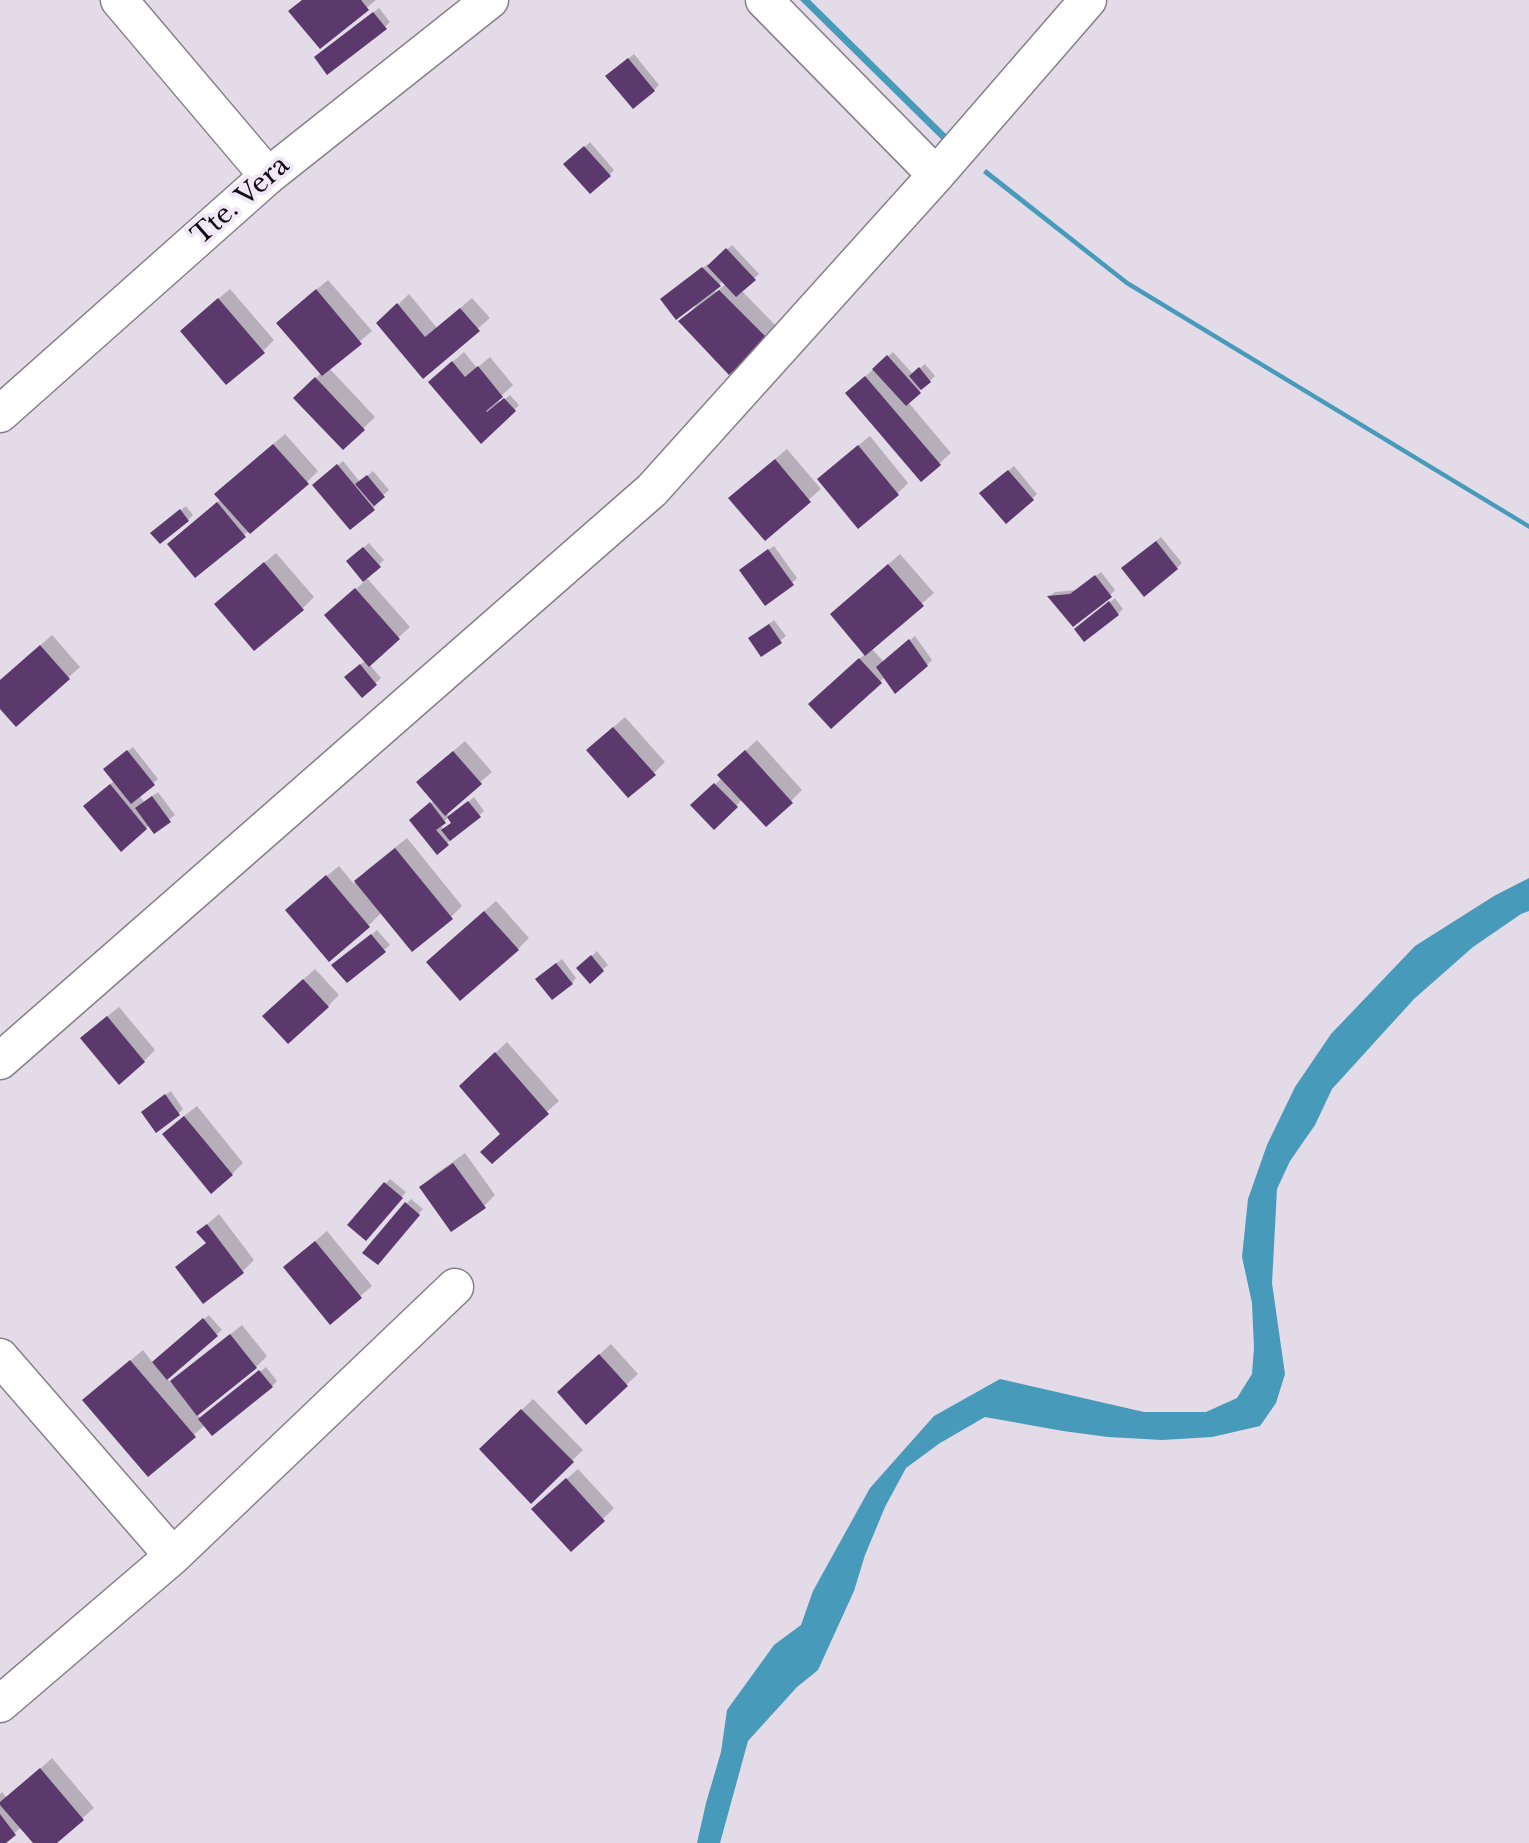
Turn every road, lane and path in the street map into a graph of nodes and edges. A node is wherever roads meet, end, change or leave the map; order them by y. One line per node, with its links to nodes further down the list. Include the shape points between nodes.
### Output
1 (119, 0): 6 (street)
2 (490, 0): 6 (street, Tte. Vera)
3 (764, 0): 5 (street)
4 (1088, 0): 5 (street)
5 (936, 175): 8 (street, via 652,490)
6 (268, 176): 7 (street, Tte. Vera)
7 (0, 414)
8 (0, 1061)
9 (455, 1287): 11 (street)
10 (0, 1357): 11 (street)
11 (173, 1556): 12 (street)
12 (0, 1704)

